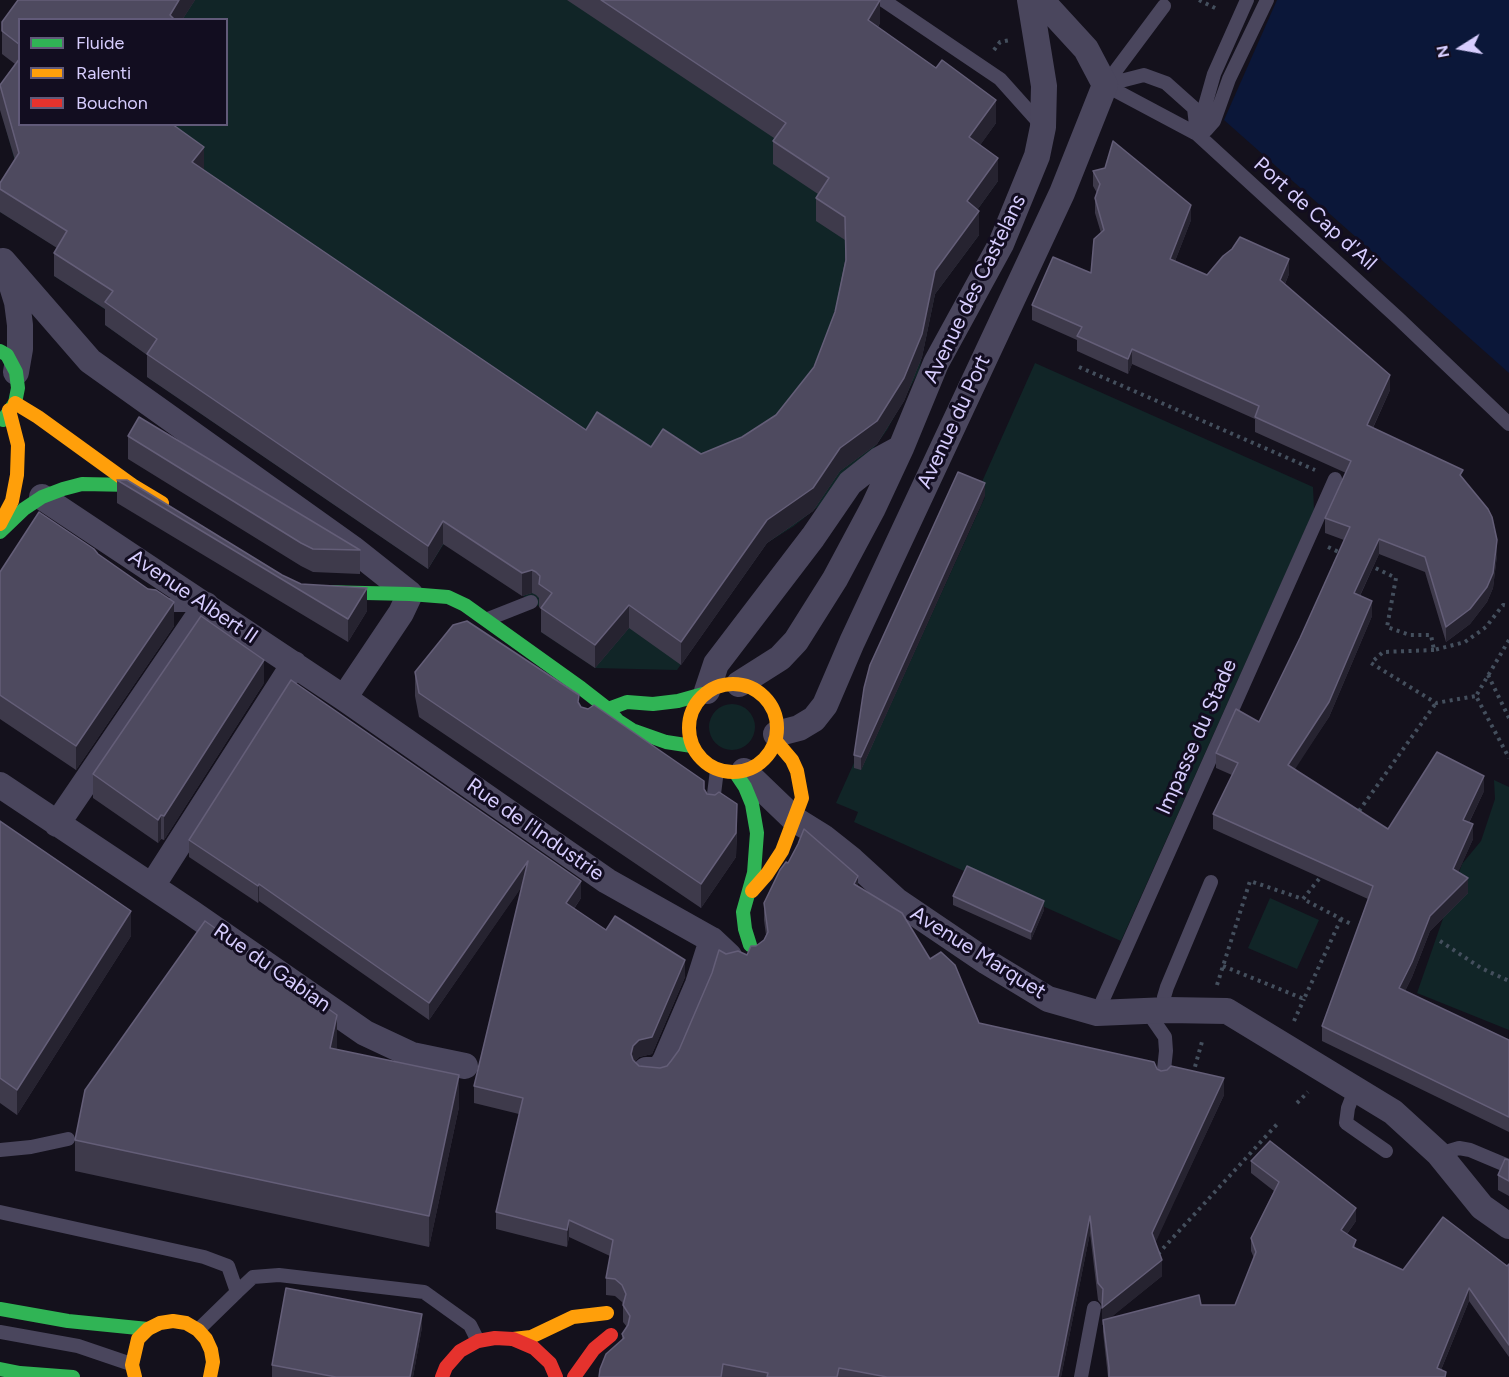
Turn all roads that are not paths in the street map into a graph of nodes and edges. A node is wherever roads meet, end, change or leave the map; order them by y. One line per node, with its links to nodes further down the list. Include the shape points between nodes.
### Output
1 (883, 0): 8 (lane, via 1000,79)
2 (1030, 0): 8 (street, Avenue des Castelans, via 1044,86)
3 (1041, 0): 7 (street, via 1086,49)
4 (1247, 0): 9 (lane, via 1214,74)
5 (1267, 0): 9 (lane, via 1229,79 1215,121)
6 (1164, 6): 7 (lane)
7 (1105, 85): 9 (lane, Port de Cap d'Ail); 9 (lane, via 1144,75 1166,83 1194,108); 37 (street, Avenue du Port, via 1062,193 825,705 814,719)
8 (1043, 127): 15 (street, Avenue des Castelans, via 1037,156 1001,244 936,363)
9 (1197, 134): 14 (lane, Port de Cap d'Ail)
10 (1, 259): 12 (street, via 17,302 20,349); 25 (street, via 90,361 352,548)
11 (0, 351): 12 (street, via 7,355)
12 (16, 372): 13 (street, via 18,388)
13 (8, 411): 17 (street, via 38,417); 20 (street, via 18,445 17,475 12,501)
14 (1509, 424)
15 (901, 448): 31 (street, Avenue des Castelans, via 852,550 796,640 780,658); 32 (street, via 850,483 716,664)
16 (1335, 479): 51 (lane, Impasse du Stade)
17 (132, 485): 18 (street, via 81,484); 19 (street)
18 (42, 497): 21 (street, Avenue Albert II); 22 (street)
19 (172, 509)
20 (0, 524)
21 (84, 524): 23 (lane); 28 (street, Avenue Albert II)
22 (0, 532)
23 (96, 552)
24 (309, 591): 25 (street)
25 (410, 594): 29 (street, via 448,597); 33 (street)
26 (145, 599): 28 (lane, via 153,605)
27 (531, 602): 29 (lane)
28 (206, 605): 30 (street, Avenue Albert II); 44 (street)
29 (486, 620): 34 (street)
30 (294, 664): 33 (street, Avenue Albert II); 46 (street)
31 (739, 684): 32 (street, via 723,684); 37 (street, via 753,688 768,702 776,720)
32 (705, 692): 35 (street, via 678,701 627,702); 38 (street, via 689,718)
33 (344, 698): 49 (street, Rue de l'Industrie, via 607,881)
34 (595, 699): 35 (street); 36 (lane)
35 (608, 709): 38 (street, via 632,730)
36 (589, 717)
37 (776, 737): 40 (street, via 763,759); 43 (street, via 792,760 801,785 802,798)
38 (692, 746): 39 (street, via 702,760)
39 (717, 770): 40 (street); 42 (lane)
40 (739, 771): 43 (street, Avenue Marquet); 47 (street, via 752,804 757,833)
41 (0, 784): 44 (street, Rue du Gabian)
42 (712, 810)
43 (794, 819): 47 (street, via 782,851); 51 (street, Avenue Marquet, via 852,860 897,901 987,962 1048,999)
44 (57, 824): 46 (street, Rue du Gabian)
45 (1210, 882): 50 (lane)
46 (152, 886): 52 (street, Rue du Gabian, via 365,1033 412,1055)
47 (749, 895): 48 (street, via 743,912)
48 (745, 928): 49 (street); 49 (lane)
49 (729, 951): 53 (street, via 698,984 659,1070)
50 (1157, 1010): 51 (street, Avenue Marquet); 54 (lane, via 1166,1051); 55 (street, Avenue Marquet, via 1227,1011)
51 (1097, 1013)
52 (465, 1066)
53 (646, 1070)
54 (1163, 1079)
55 (1355, 1089): 58 (lane, via 1346,1123); 59 (street, Avenue Marquet, via 1393,1112)
56 (68, 1139): 57 (lane)
57 (0, 1150)
58 (1386, 1151)
59 (1439, 1154): 60 (lane, via 1458,1148 1470,1150); 62 (street, Avenue Marquet, via 1482,1207)
60 (1508, 1166)
61 (0, 1212): 63 (lane, via 204,1257 228,1266)
62 (1509, 1226)
63 (237, 1292): 68 (lane); 72 (lane, via 254,1277 279,1275 424,1292 470,1325)
64 (1094, 1308): 82 (lane)
65 (0, 1309): 67 (street)
66 (607, 1313): 71 (street, via 573,1317 531,1337)
67 (148, 1329): 68 (street, via 173,1321); 75 (street, via 138,1339)
68 (198, 1330): 73 (street, via 212,1350)
69 (0, 1332): 75 (lane, via 78,1346)
70 (611, 1335): 81 (street, via 594,1349)
71 (513, 1339): 72 (street); 80 (street, via 534,1348 550,1363)
72 (478, 1341): 79 (street, via 460,1351)
73 (213, 1362): 77 (street); 78 (street)
74 (0, 1369): 76 (street)
75 (133, 1371)
76 (73, 1377)
77 (210, 1377)
78 (221, 1377)
79 (442, 1377)
80 (556, 1377)
81 (574, 1377)
82 (1081, 1377)

